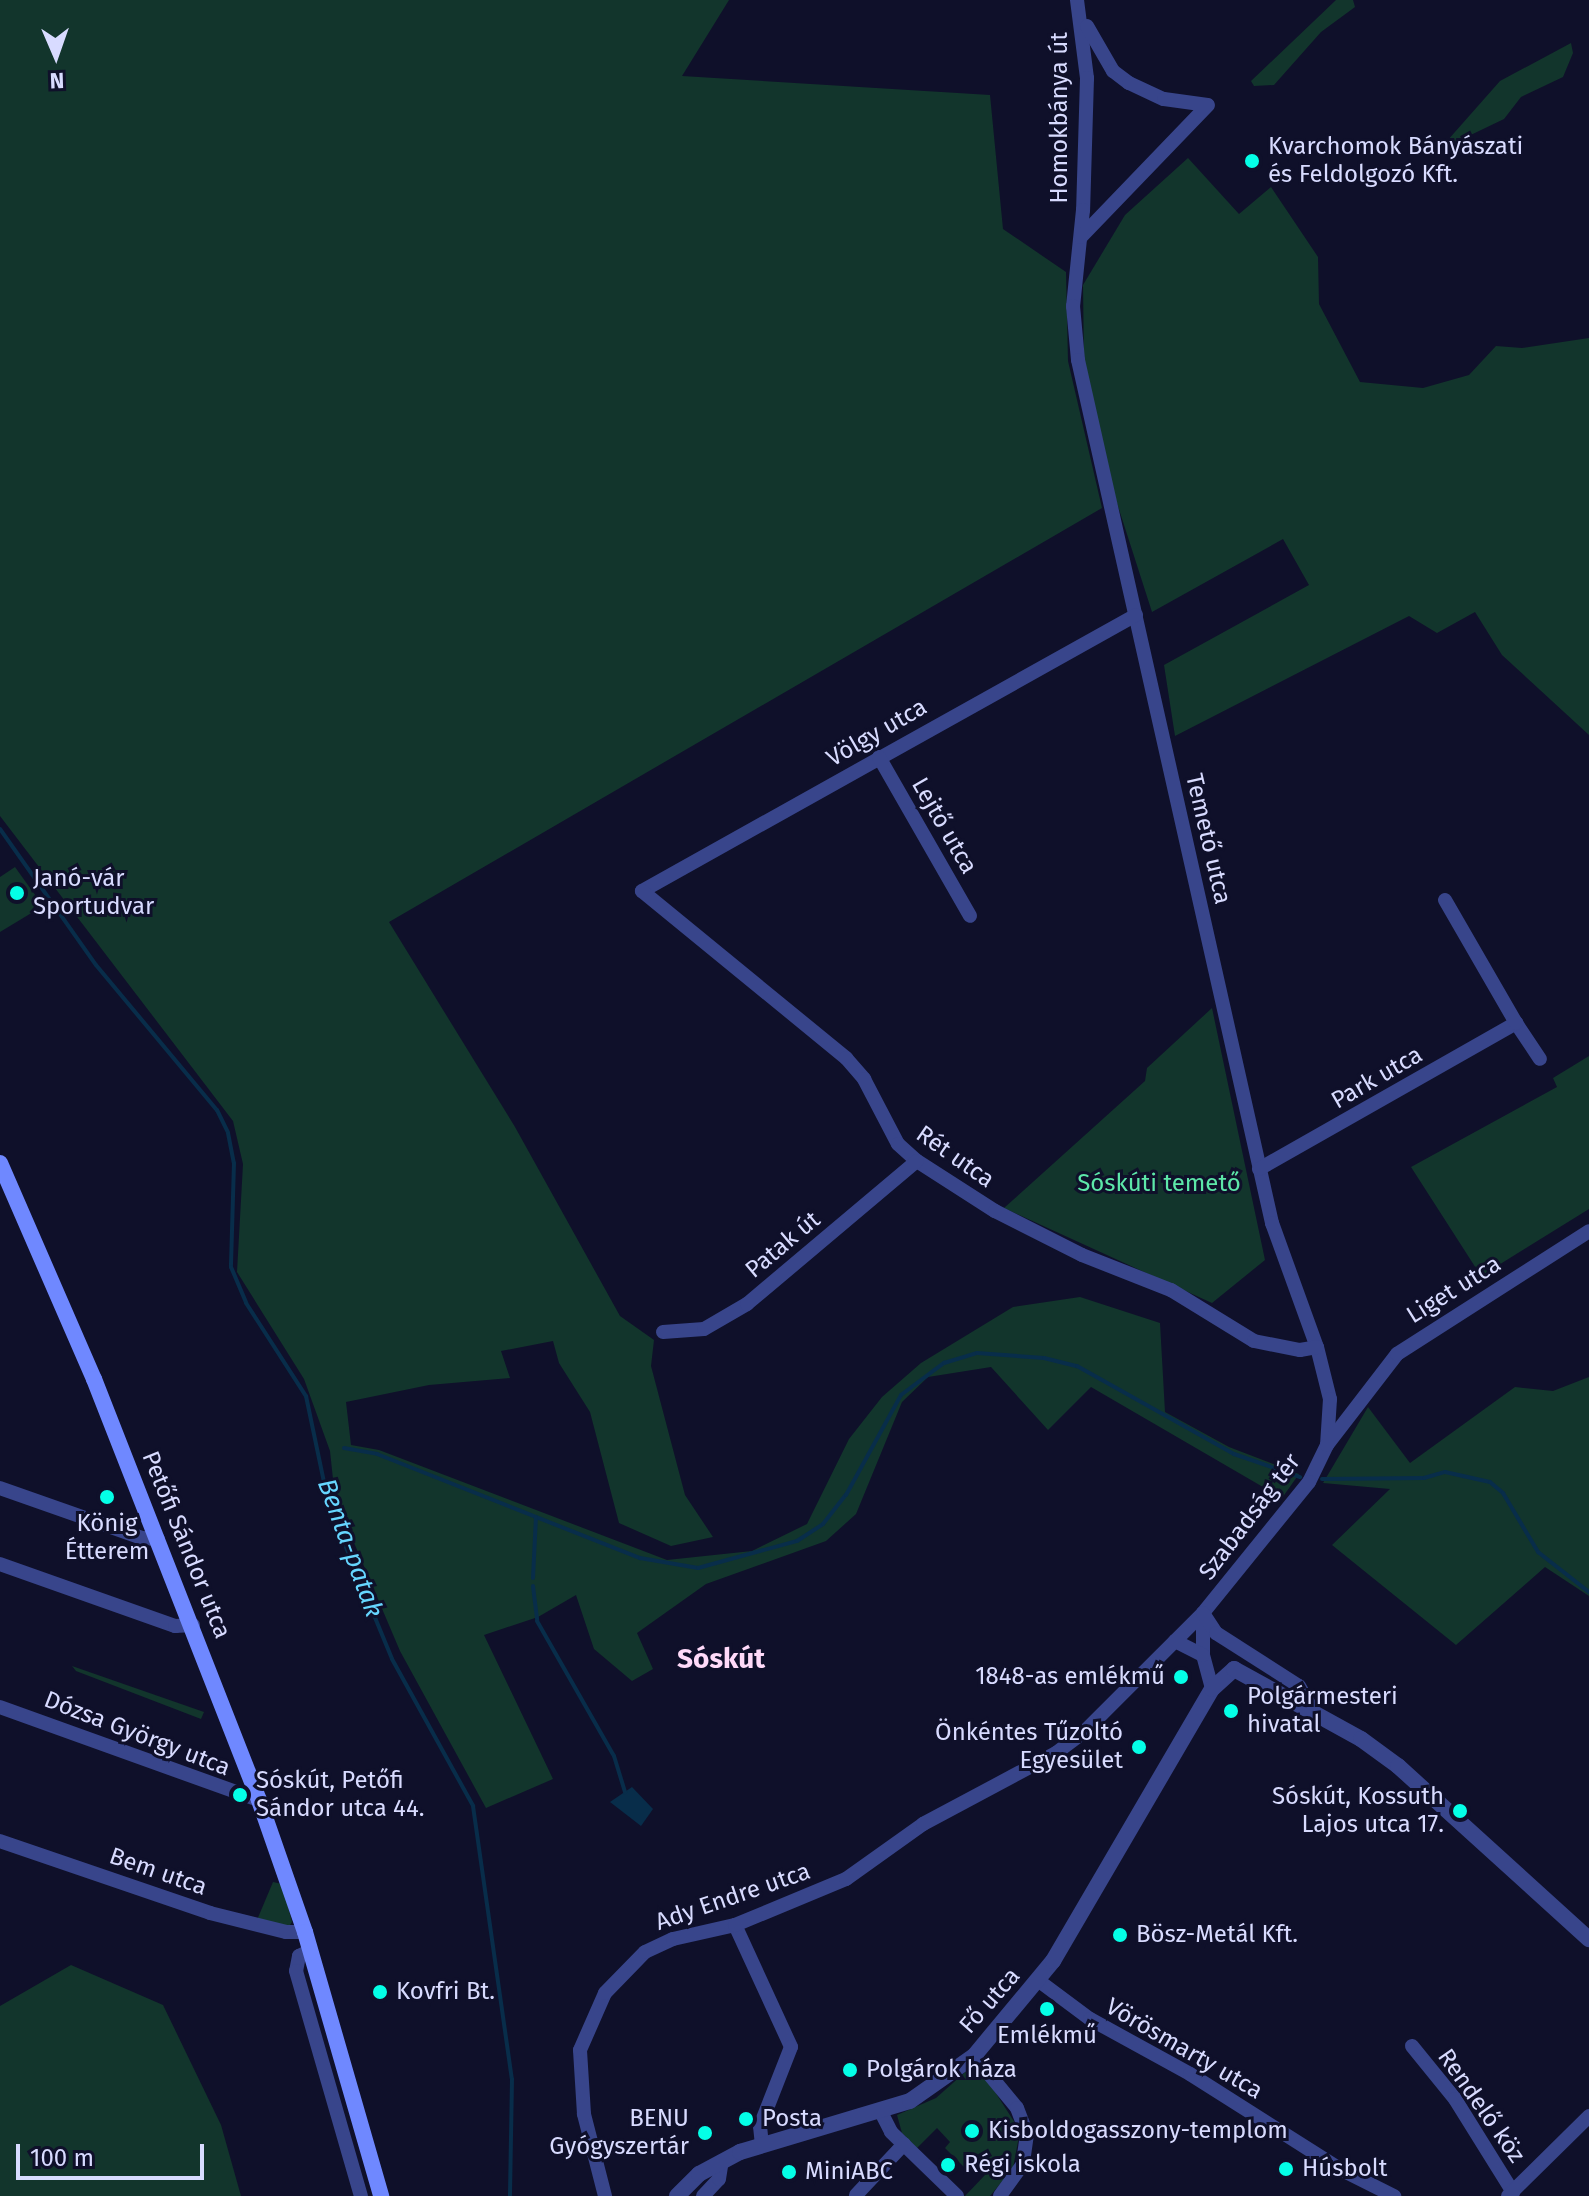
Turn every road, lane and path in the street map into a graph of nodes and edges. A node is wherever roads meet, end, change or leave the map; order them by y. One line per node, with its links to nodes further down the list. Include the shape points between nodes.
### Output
1 (1077, 0): 2 (street, Homokbánya út)
2 (1082, 16): 3 (street, Homokbánya út, via 1087,99); 3 (street, via 1102,55 1129,83 1164,99 1208,105)
3 (1081, 237): 4 (street, Temető utca, via 1073,293 1074,342)
4 (1136, 615): 5 (street, Völgy utca); 13 (street, Temető utca)
5 (879, 757): 6 (street, Völgy utca); 8 (street, Lejtő utca)
6 (642, 891): 11 (street, Rét utca, via 846,1058 864,1079 898,1144)
7 (1445, 900): 9 (street)
8 (970, 916)
9 (1516, 1023): 10 (street); 13 (street, Park utca)
10 (1540, 1059)
11 (917, 1161): 15 (street, Patak út, via 747,1304 704,1329); 16 (street, Rét utca, via 995,1211 1193,1301 1254,1341 1300,1350)
12 (0, 1163): 21 (main road, Petőfi Sándor utca)
13 (1259, 1169): 16 (street, Temető utca, via 1283,1259)
14 (1589, 1231): 18 (street, Liget utca, via 1414,1340)
15 (663, 1332)
16 (1317, 1347): 17 (street, Temető utca)
17 (1330, 1399): 18 (street); 19 (street, Temető utca)
18 (1355, 1402): 19 (street, Liget utca)
19 (1327, 1445): 23 (street, Szabadság tér, via 1309,1482)
20 (0, 1488): 21 (street)
21 (158, 1539): 24 (main road, Petőfi Sándor utca)
22 (0, 1564): 24 (street, via 175,1626)
23 (1203, 1613): 25 (street, Ady Endre utca); 26 (street, Szabadság tér); 29 (street, Szabadság tér, via 1216,1633 1299,1686)
24 (193, 1625): 30 (main road, Petőfi Sándor utca)
25 (1175, 1641): 26 (street); 32 (street, Ady Endre utca, via 1072,1742 923,1824 846,1879)
26 (1203, 1655): 27 (street, Szabadság tér)
27 (1212, 1689): 29 (street, via 1228,1671 1242,1670); 36 (street, Fő utca)
28 (0, 1707): 30 (street, Dózsa György utca)
29 (1312, 1709): 34 (street, via 1398,1766)
30 (259, 1800): 33 (main road, Petőfi Sándor utca)
31 (0, 1841): 33 (street, Bem utca, via 210,1913)
32 (735, 1925): 41 (street, via 791,2047 760,2126); 48 (street, Ady Endre utca, via 673,1939 645,1952 623,1971 596,2008 579,2062 584,2114)
33 (305, 1932): 35 (main road, Petőfi Sándor utca)
34 (1589, 1939)
35 (310, 1951): 46 (street, via 295,1961 296,1971); 47 (main road, Petőfi Sándor utca)
36 (1039, 1981): 38 (street, Fő utca); 53 (street, Vörösmarty utca, via 1090,2019)
37 (1412, 2046): 44 (street, Rendelő köz, via 1455,2099)
38 (974, 2056): 39 (street, Fő utca, via 926,2093); 52 (street, via 1017,2108 1027,2134 1023,2164)
39 (881, 2112): 41 (street, Fő utca); 42 (street)
40 (1589, 2116): 44 (street)
41 (762, 2144): 43 (street, Fő utca)
42 (904, 2144): 45 (street); 51 (street)
43 (722, 2161): 49 (street, Fő utca); 50 (street, via 719,2179)
44 (1511, 2194)
45 (856, 2195)
46 (361, 2196)
47 (381, 2196)
48 (605, 2196)
49 (677, 2196)
50 (703, 2196)
51 (957, 2196)
52 (1000, 2196)
53 (1394, 2196)

